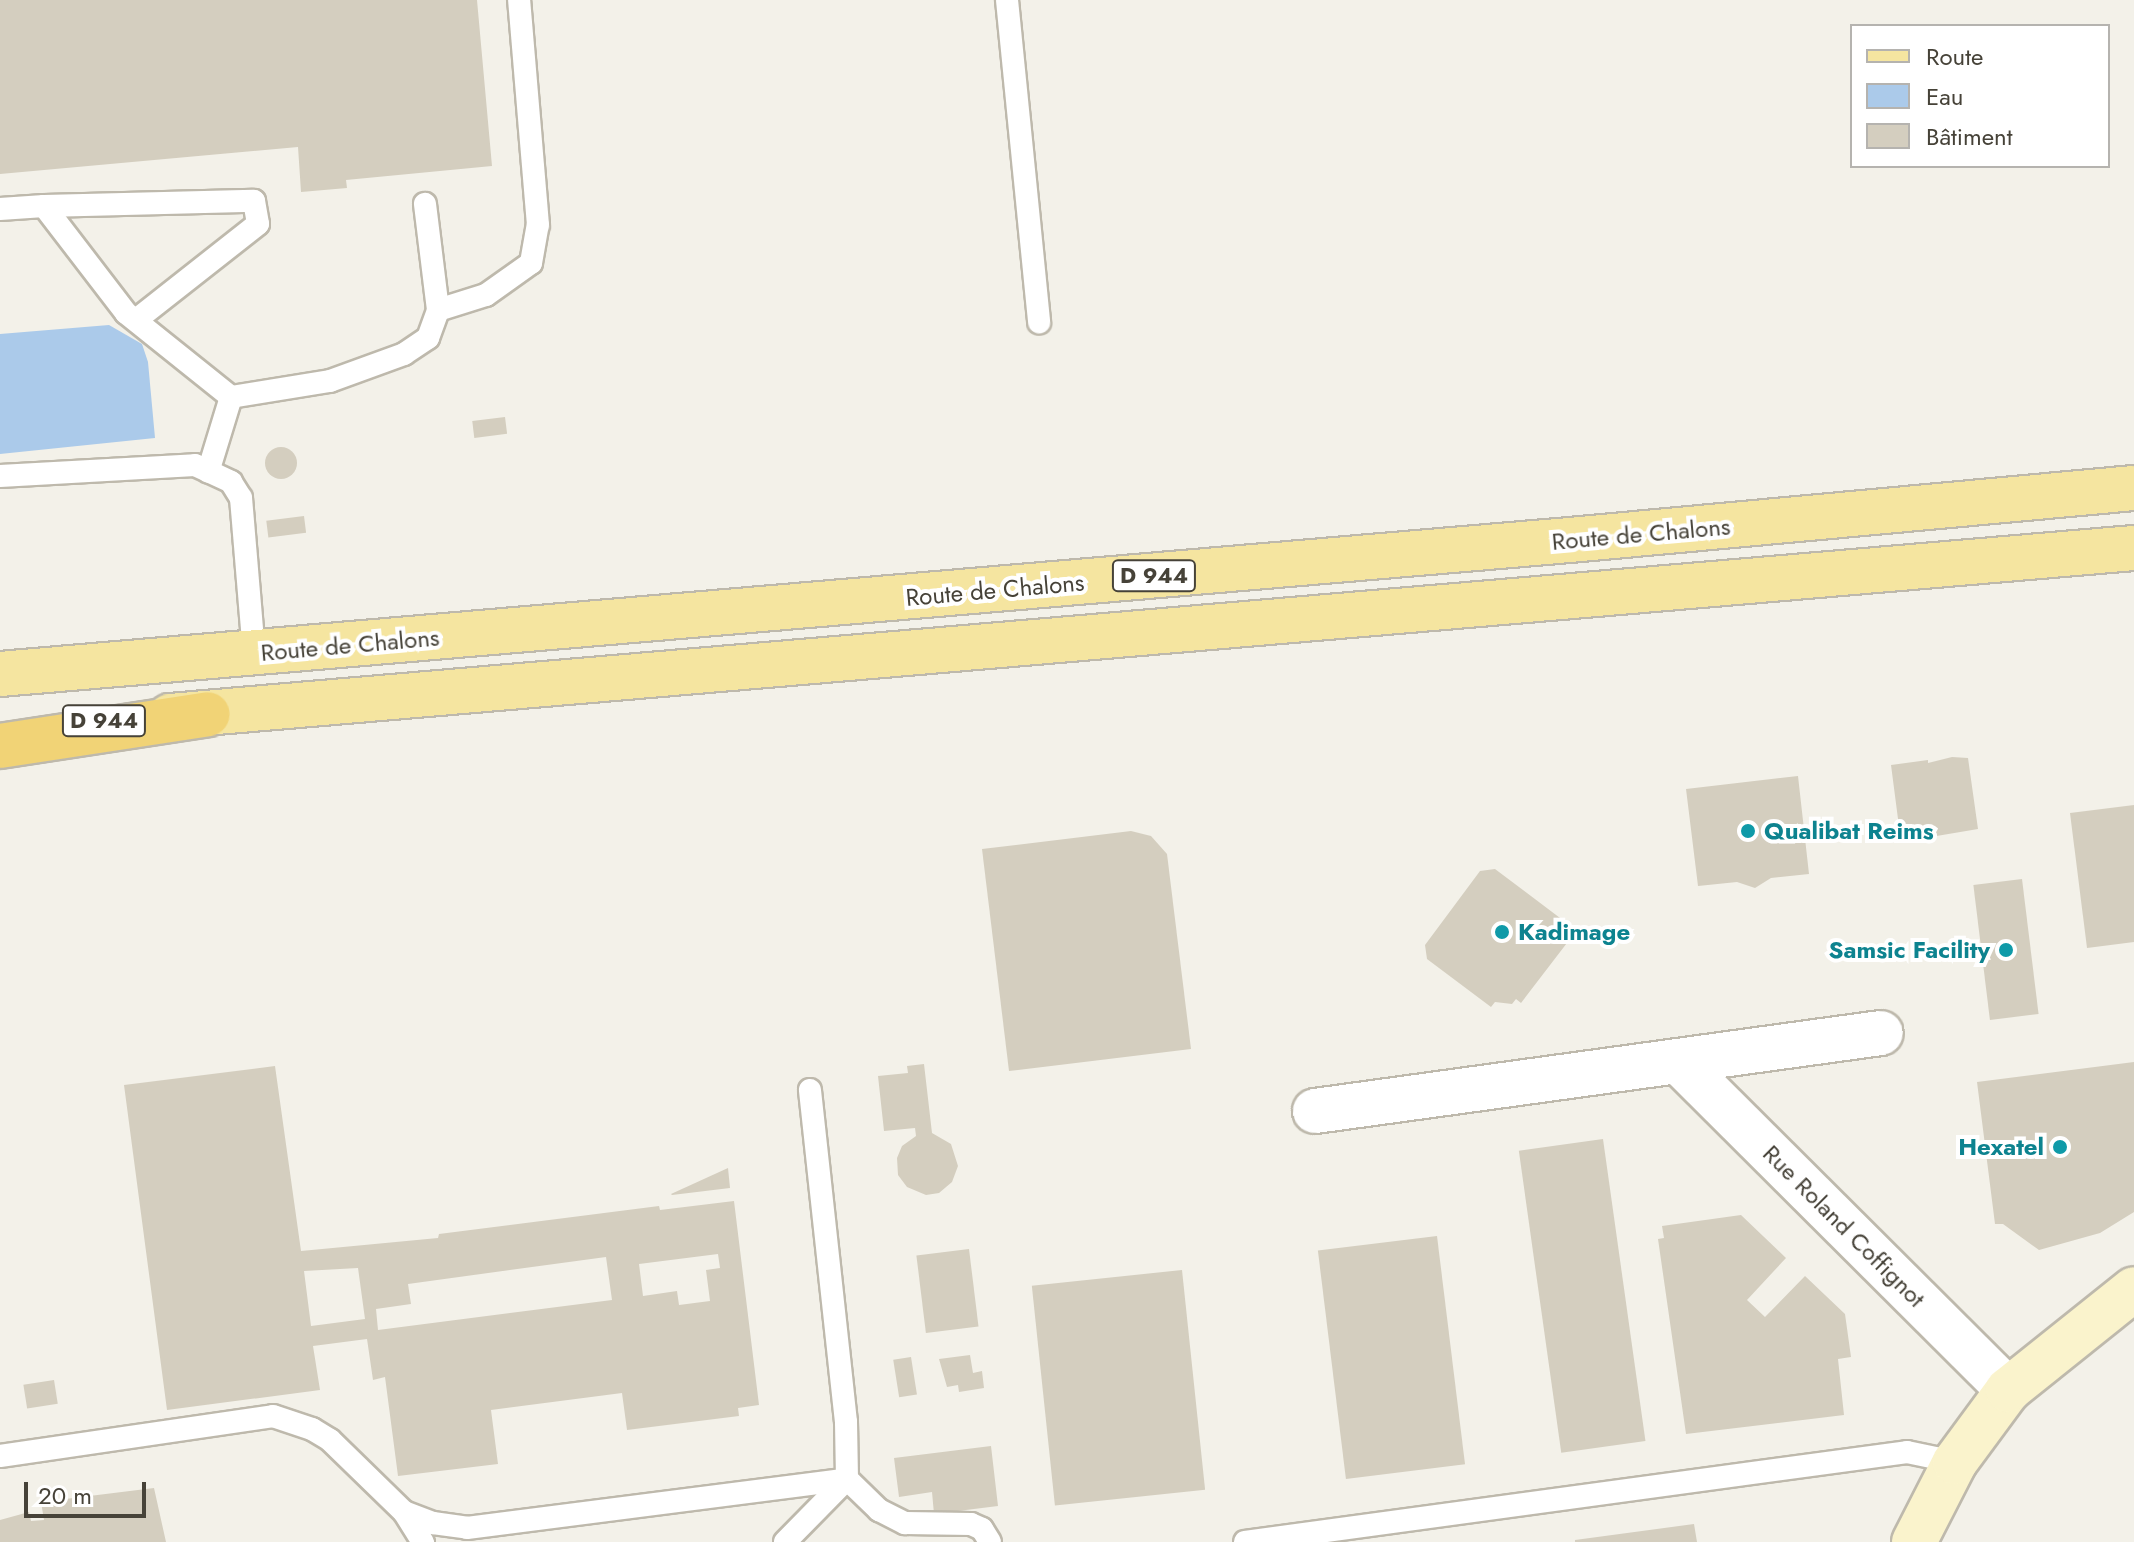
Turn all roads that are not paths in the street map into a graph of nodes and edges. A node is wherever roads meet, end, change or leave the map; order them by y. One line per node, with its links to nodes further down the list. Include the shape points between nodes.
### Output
1 (519, 0): 6 (lane, via 538,225 531,263 486,295)
2 (1007, 0): 8 (lane)
3 (425, 204): 6 (lane)
4 (44, 206): 5 (lane); 7 (lane); 7 (lane, via 254,201 258,224)
5 (0, 209)
6 (438, 310): 9 (lane, via 428,338 404,354 330,381)
7 (136, 320): 9 (lane)
8 (1039, 322)
9 (231, 397): 10 (lane)
10 (208, 472): 11 (lane, via 195,465); 16 (lane, via 231,482 241,498)
11 (0, 476)
12 (2134, 488): 16 (main road, Route de Chalons / D 944)
13 (2134, 548): 15 (main road, D 944)
14 (2134, 563): 15 (lane)
15 (1950, 565): 18 (main road, D 944)
16 (254, 653): 17 (main road, Route de Chalons / D 944)
17 (0, 674)
18 (208, 714): 19 (main road, D 944); 20 (highway)
19 (0, 728)
20 (0, 746)
21 (1881, 1033): 22 (street)
22 (1679, 1062): 24 (street); 26 (street, Rue Roland Coffignot)
23 (810, 1090): 29 (lane, via 846,1422)
24 (1315, 1111)
25 (2134, 1289): 26 (street)
26 (2008, 1390): 28 (street)
27 (0, 1456): 30 (lane, via 273,1416 330,1440)
28 (1955, 1462): 34 (lane, via 1907,1452); 35 (street)
29 (847, 1479): 30 (lane, via 467,1528); 32 (lane); 33 (lane, via 879,1510 905,1523 971,1524)
30 (404, 1512): 31 (lane)
31 (423, 1542)
32 (785, 1542)
33 (990, 1542)
34 (1245, 1542)
35 (1914, 1542)

